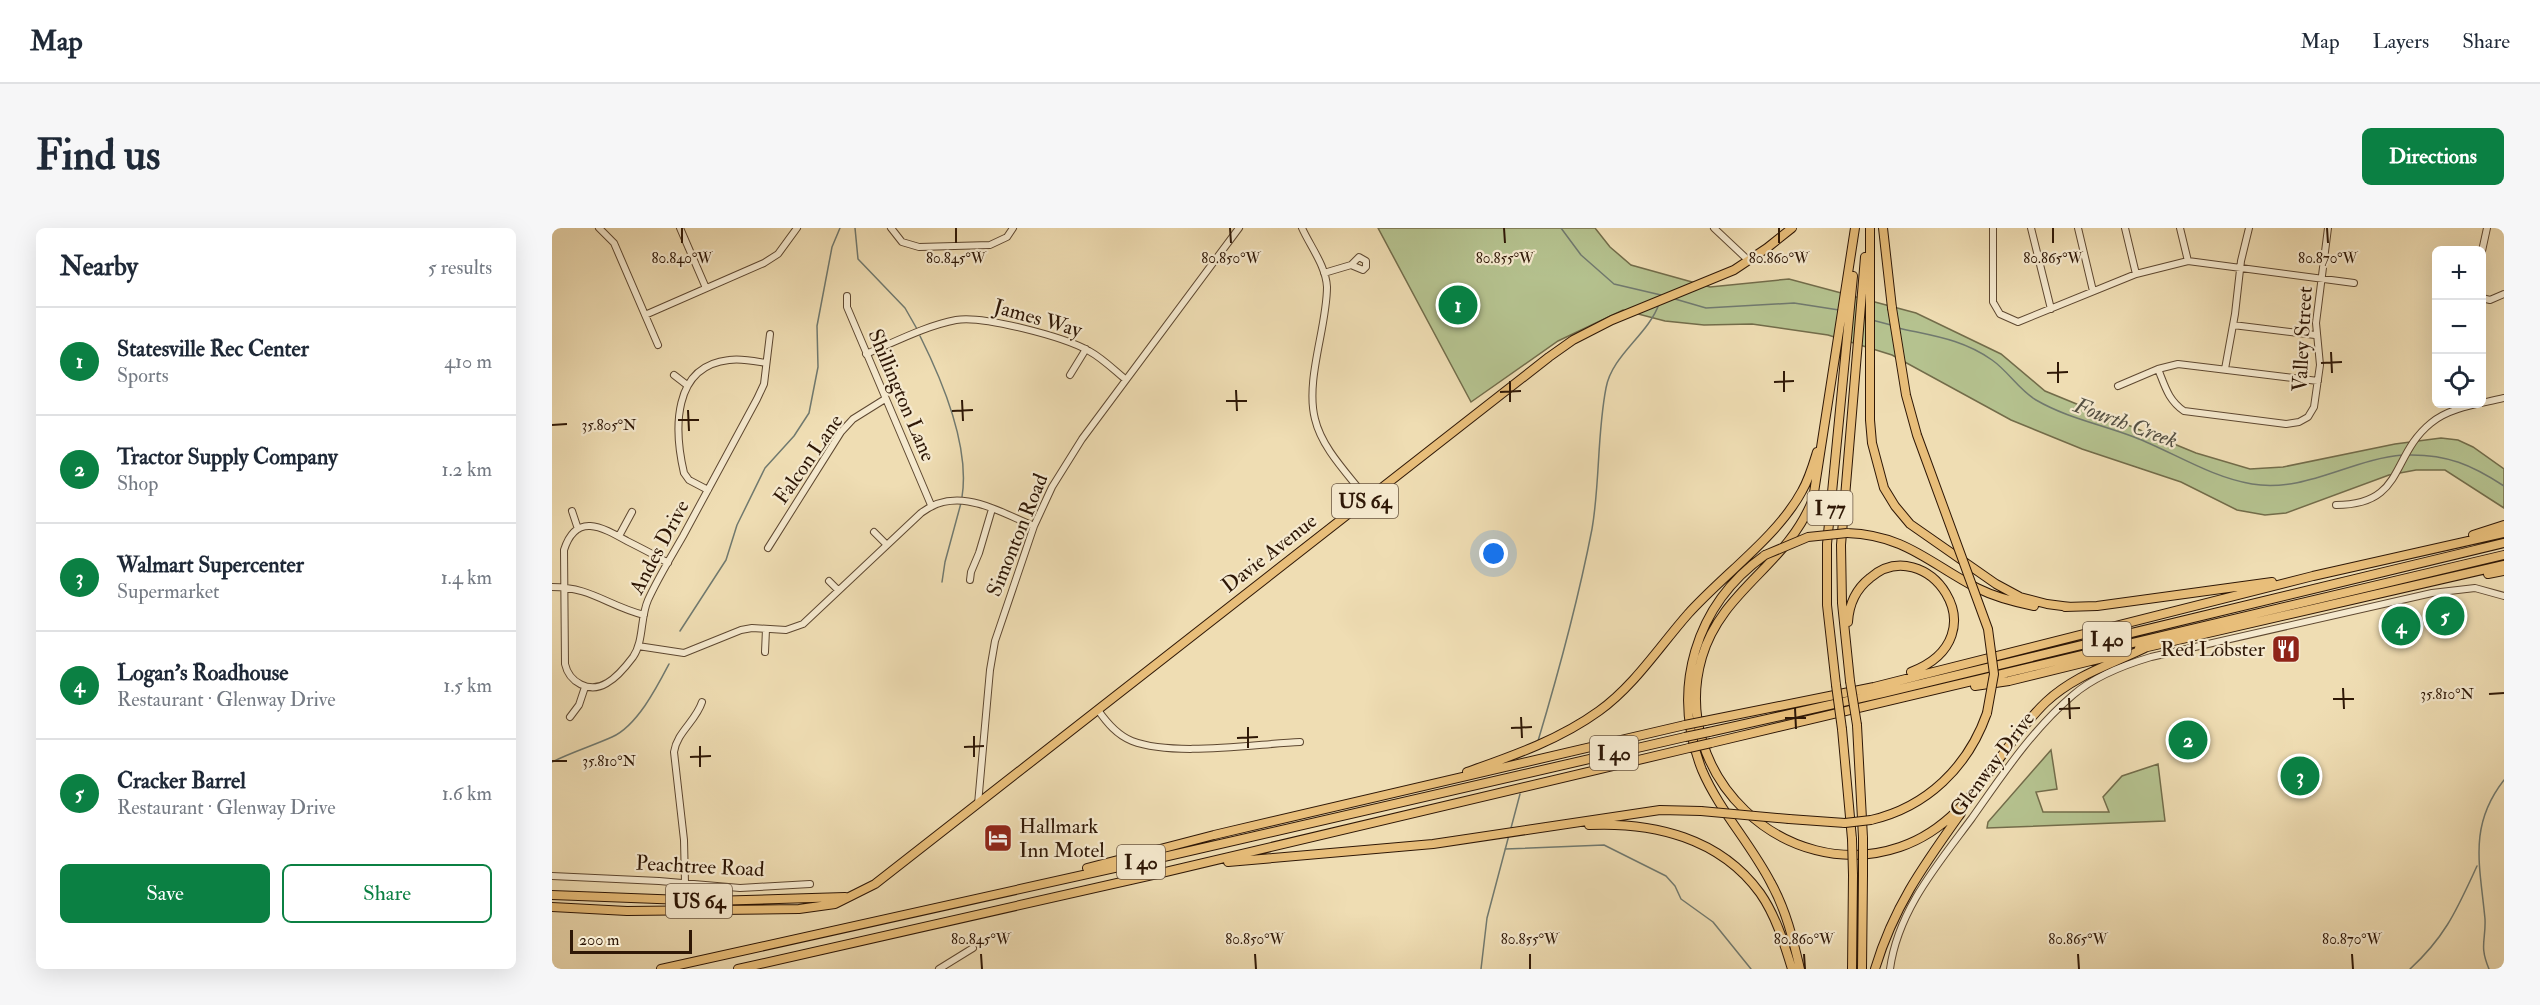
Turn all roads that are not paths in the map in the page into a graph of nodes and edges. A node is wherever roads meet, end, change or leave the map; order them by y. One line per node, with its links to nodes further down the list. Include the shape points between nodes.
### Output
1 (598, 228): 38 (street, via 614,243)
2 (680, 228): 30 (street)
3 (797, 228): 30 (street, via 771,259)
4 (891, 228): 5 (street, via 902,242 919,247 990,245 1007,237)
5 (1013, 228)
6 (1239, 228): 51 (street, Simonton Road)
7 (1302, 228): 26 (street)
8 (1714, 228): 22 (street)
9 (1792, 228): 22 (main road, Davie Avenue / US 64)
10 (1855, 228): 32 (highway)
11 (1868, 228): 35 (highway, I 77)
12 (1882, 228): 104 (highway, bridge, via 1906,395 1988,629 1994,674 1987,713 1976,741 1944,782 1915,804 1871,820 1845,823 1660,810)
13 (1993, 228): 37 (street, via 1992,295 2000,314 2018,322)
14 (2031, 228): 37 (street)
15 (2078, 228): 31 (street)
16 (2125, 228): 27 (street)
17 (2180, 228): 23 (street)
18 (2249, 228): 25 (street)
19 (2328, 228): 28 (street, Valley Street)
20 (2487, 228): 21 (street)
21 (2482, 246)
22 (1748, 261): 59 (main road, Davie Avenue / US 64, via 1711,281 1573,340)
23 (2188, 261): 25 (street); 27 (street)
24 (1351, 265): 26 (street)
25 (2241, 269): 28 (street); 39 (street)
26 (1324, 273): 59 (street, via 1327,286 1313,408 1320,435)
27 (2136, 274): 31 (street)
28 (2322, 279): 29 (street); 42 (street, Valley Street)
29 (2354, 283)
30 (706, 288): 38 (street)
31 (2093, 291): 37 (street)
32 (1850, 294): 40 (highway, I 77); 57 (highway, via 1840,326)
33 (2504, 294): 36 (street)
34 (847, 296): 45 (street, Shillington Lane, via 847,307)
35 (1866, 299): 40 (highway, I 77); 87 (highway, via 1872,443 1884,488 1895,506 1910,524 1996,585 2020,597)
36 (2486, 299)
37 (2051, 309)
38 (645, 315): 43 (street)
39 (2233, 325): 42 (street); 48 (street)
40 (1854, 333): 90 (highway, I 77, via 1841,545); 121 (highway, I 77, bridge, via 1827,544 1827,605 1852,839)
41 (770, 334): 46 (street, Andes Drive)
42 (2315, 335): 52 (street, Valley Street, via 2320,359)
43 (658, 345)
44 (1086, 349): 45 (street, James Way, via 999,323 966,319 945,323); 50 (street); 51 (street, James Way)
45 (866, 354): 56 (street, Shillington Lane)
46 (766, 363): 53 (street, via 730,359 719,362 700,371); 58 (street, Andes Drive, via 764,384)
47 (2158, 369): 48 (street, via 2178,364); 52 (street, Valley Street, via 2174,404 2184,411 2286,424 2308,417 2314,407); 54 (street)
48 (2224, 369): 52 (street)
49 (674, 375): 53 (street)
50 (1070, 375)
51 (1125, 379): 66 (street, Simonton Road, via 1066,462)
52 (2318, 381)
53 (687, 385): 58 (street, via 679,408 681,463 689,480)
54 (2118, 386)
55 (2504, 398): 60 (street, via 2445,414 2429,424 2379,495 2352,505)
56 (885, 399): 61 (street, Shillington Lane); 73 (street, Falcon Lane, via 841,432)
57 (1826, 414): 101 (highway, via 1816,486 1806,516 1784,549 1729,606 1704,650 1697,708 1701,736 1712,766 1733,799 1770,830 1812,850 1855,856 1890,850 1930,832 1963,805); 103 (highway, via 1808,479 1796,501 1778,524 1704,596 1620,693 1599,711 1521,753 1459,775)
58 (708, 490): 76 (street, Andes Drive)
59 (1367, 499): 98 (main road, Davie Avenue / US 64)
60 (2336, 505)
61 (931, 506): 62 (street, via 956,499); 72 (street)
62 (992, 509): 66 (street); 80 (street)
63 (572, 511): 67 (street)
64 (632, 512): 70 (street)
65 (2504, 525): 74 (highway)
66 (1034, 526): 102 (street, Simonton Road, via 995,641)
67 (578, 529): 70 (street, via 595,525); 84 (street, via 564,550)
68 (874, 532): 72 (street)
69 (2504, 533): 74 (highway)
70 (619, 536): 76 (street)
71 (2504, 543): 112 (highway, I 40, bridge, via 1883,693)
72 (886, 544): 85 (street)
73 (768, 548)
74 (2424, 551): 79 (highway)
75 (2504, 555): 96 (highway, I 40)
76 (668, 563): 88 (street, Andes Drive)
77 (2504, 564): 82 (highway)
78 (2504, 571): 82 (highway)
79 (2313, 576): 87 (highway); 95 (highway)
80 (970, 580)
81 (829, 581): 85 (street)
82 (2414, 586): 92 (highway)
83 (552, 587): 84 (street)
84 (564, 588): 88 (street, via 594,593 618,607); 94 (street, via 565,666 576,682)
85 (838, 590): 89 (street, via 803,624 786,630)
86 (2504, 596): 124 (street, Glenway Drive, via 2475,588 2432,593 2151,657 2093,681 2035,731 1922,887 1901,926)
87 (2070, 607): 120 (highway, bridge, via 2040,607 1989,594 1909,547 1881,537 1847,533 1808,537 1765,555 1732,582 1705,621 1698,639 1689,678 1689,719 1703,771 1779,899 1791,928)
88 (644, 615): 91 (street, Andes Drive)
89 (766, 629): 91 (street, via 741,630 684,653); 93 (street)
90 (1846, 641): 95 (highway, via 1852,600 1876,573 1912,567 1930,575 1949,595 1954,627 1942,654 1929,665); 122 (highway, I 77, bridge, via 1857,725 1863,838)
91 (638, 646): 94 (street, Andes Drive, via 608,683)
92 (2145, 648): 96 (highway, via 2009,681); 101 (highway, via 2090,671 2054,695 2036,712)
93 (765, 652)
94 (585, 687): 99 (street)
95 (1874, 687): 103 (highway, bridge, via 1685,725)
96 (1916, 696): 105 (highway, I 40, bridge)
97 (702, 702): 107 (street, via 695,718 677,739 674,752)
98 (1098, 710): 100 (street, via 1118,733 1150,746); 102 (main road, Davie Avenue / US 64)
99 (570, 717)
100 (1300, 742)
101 (1991, 771): 123 (highway, via 1907,892 1887,932)
102 (978, 804): 111 (main road, Davie Avenue / US 64, via 882,879)
103 (1341, 806): 112 (highway)
104 (1553, 826): 105 (highway, via 1401,848 1239,861); 119 (highway, via 1619,824 1656,828 1699,843 1723,857 1760,894 1778,927)
105 (1157, 874): 117 (highway, I 40)
106 (552, 876): 107 (street, Peachtree Road)
107 (685, 883): 108 (street, Peachtree Road, via 758,888)
108 (810, 884)
109 (552, 895): 110 (main road, US 64)
110 (587, 897): 111 (main road, US 64, via 710,901); 114 (main road, via 585,905)
111 (847, 897): 114 (main road, US 64, via 835,904 789,909)
112 (965, 901): 116 (highway, I 40)
113 (552, 907): 114 (main road, US 64)
114 (576, 908)
115 (973, 948): 118 (street)
116 (661, 969)
117 (738, 969)
118 (939, 969)
119 (1792, 969)
120 (1800, 969)
121 (1852, 969)
122 (1862, 969)
123 (1875, 969)
124 (1890, 969)

